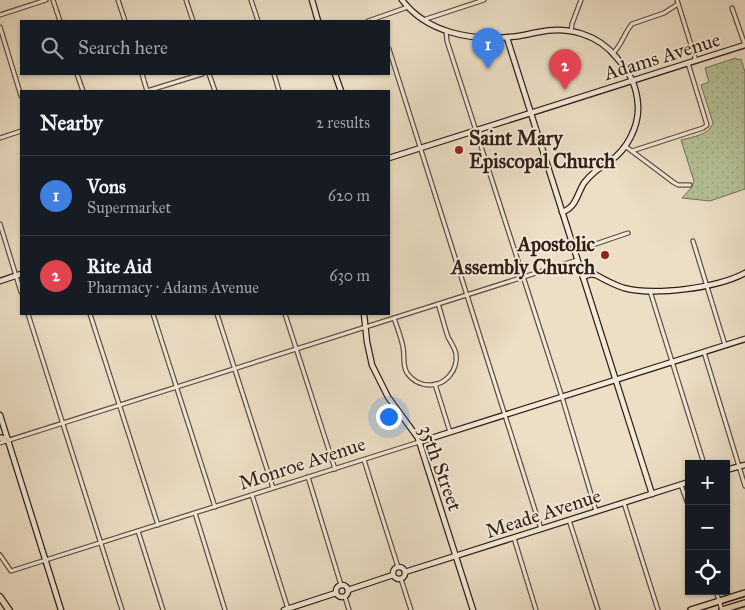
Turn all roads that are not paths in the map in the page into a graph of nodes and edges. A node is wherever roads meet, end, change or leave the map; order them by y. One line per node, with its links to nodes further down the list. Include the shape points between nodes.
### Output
1 (46, 0): 13 (street)
2 (54, 0): 14 (street)
3 (118, 0): 15 (street)
4 (186, 0): 16 (street)
5 (251, 0): 17 (street)
6 (312, 0): 18 (street)
7 (402, 0): 11 (street)
8 (484, 0): 20 (street)
9 (581, 0): 22 (street)
10 (677, 2): 27 (street, via 664,13 632,24); 28 (street)
11 (408, 7): 19 (street); 20 (street)
12 (732, 8): 25 (street)
13 (0, 15)
14 (60, 20)
15 (125, 20)
16 (192, 20)
17 (258, 20)
18 (318, 20)
19 (379, 20)
20 (422, 20): 23 (street)
21 (0, 27): 43 (street)
22 (571, 31): 24 (street); 27 (street, via 598,41)
23 (446, 32): 24 (street); 45 (street)
24 (507, 38): 44 (street)
25 (745, 46): 28 (street, Adams Avenue)
26 (390, 52): 49 (street)
27 (613, 53): 36 (street)
28 (696, 61): 29 (street, Adams Avenue)
29 (688, 63): 36 (street, Adams Avenue); 50 (street, via 707,125)
30 (77, 75): 37 (street)
31 (142, 75): 38 (street)
32 (199, 75): 39 (street)
33 (209, 75): 40 (street)
34 (274, 75): 41 (street)
35 (335, 75): 42 (street)
36 (633, 80): 44 (street, Adams Avenue); 48 (street, via 638,114)
37 (83, 90)
38 (147, 90)
39 (150, 90)
40 (215, 90)
41 (280, 90)
42 (340, 90)
43 (20, 93)
44 (531, 112): 45 (street, Adams Avenue); 53 (street)
45 (475, 130): 49 (street, Adams Avenue); 62 (street)
46 (20, 131): 47 (street)
47 (0, 138)
48 (625, 146): 50 (street); 53 (street, via 591,175 573,206)
49 (420, 148): 51 (street, Adams Avenue); 66 (street)
50 (632, 151): 52 (street, via 673,182)
51 (390, 158)
52 (690, 185)
53 (562, 212): 57 (street)
54 (0, 224): 60 (street)
55 (628, 234): 57 (street)
56 (693, 241): 64 (street)
57 (574, 251): 58 (street)
58 (577, 260): 61 (street); 62 (street)
59 (745, 273): 64 (street, via 725,282)
60 (19, 275): 63 (street)
61 (583, 276): 65 (street, via 592,274 624,288); 82 (street)
62 (523, 277): 66 (street); 85 (street)
63 (0, 281)
64 (707, 285): 65 (street); 77 (street)
65 (650, 291): 80 (street)
66 (468, 294): 67 (street); 88 (street)
67 (438, 304): 74 (street); 83 (street, via 456,354 456,364 449,377)
68 (28, 315): 89 (street)
69 (90, 315): 86 (street)
70 (153, 315): 84 (street)
71 (217, 315): 81 (street)
72 (285, 315): 78 (street)
73 (364, 315): 75 (street, 35th Street)
74 (394, 318): 75 (street); 83 (street, via 403,346 402,360 406,371 419,383)
75 (364, 327): 78 (street); 93 (street, 35th Street, via 369,354 380,383)
76 (745, 339): 77 (street, Monroe Avenue)
77 (725, 345): 79 (street, Monroe Avenue)
78 (296, 349): 81 (street); 99 (street)
79 (704, 352): 80 (street, Monroe Avenue); 98 (street)
80 (672, 362): 82 (street, Monroe Avenue); 96 (street)
81 (234, 368): 84 (street); 105 (street)
82 (616, 380): 85 (street, Monroe Avenue); 106 (street)
83 (435, 384): 90 (street)
84 (177, 386): 86 (street); 110 (street)
85 (562, 397): 88 (street, Monroe Avenue); 111 (street)
86 (119, 405): 89 (street); 114 (street)
87 (0, 415): 92 (street)
88 (506, 415): 90 (street, Monroe Avenue); 115 (street)
89 (63, 423): 92 (street); 118 (street)
90 (450, 432): 93 (street, Monroe Avenue)
91 (0, 438): 92 (highway)
92 (8, 440): 94 (street); 121 (street)
93 (419, 442): 95 (street, Monroe Avenue); 120 (street, 35th Street)
94 (0, 443)
95 (364, 460): 99 (street, Monroe Avenue); 122 (street)
96 (703, 460)
97 (745, 464): 98 (street)
98 (739, 466): 100 (street); 104 (street)
99 (335, 469): 101 (street, Monroe Avenue)
100 (730, 469)
101 (308, 477): 105 (street, Monroe Avenue); 126 (street)
102 (685, 484): 103 (street, Meade Avenue)
103 (682, 485): 106 (street, Meade Avenue); 109 (street)
104 (745, 486)
105 (273, 488): 107 (street, Monroe Avenue)
106 (652, 494): 108 (street, Meade Avenue)
107 (252, 495): 110 (street, Monroe Avenue); 140 (street)
108 (624, 503): 111 (street, Meade Avenue); 146 (street)
109 (688, 505)
110 (216, 506): 112 (street, Monroe Avenue)
111 (596, 511): 113 (street, Meade Avenue)
112 (196, 513): 114 (street, Monroe Avenue); 139 (street)
113 (569, 520): 115 (street, Meade Avenue); 145 (street)
114 (158, 525): 116 (street, Monroe Avenue)
115 (541, 529): 117 (street, Meade Avenue)
116 (138, 531): 118 (street, Monroe Avenue); 138 (street)
117 (514, 538): 120 (street, Meade Avenue); 144 (street)
118 (101, 543): 121 (street, Monroe Avenue); 137 (street)
119 (0, 555): 121 (street, Monroe Avenue, via 11,571)
120 (456, 556): 123 (street, Meade Avenue); 143 (street, 35th Street)
121 (45, 560): 136 (street)
122 (398, 567): 123 (street); 124 (street, via 393,570)
123 (406, 572): 125 (street)
124 (393, 576): 125 (street); 127 (street)
125 (401, 579): 142 (street)
126 (341, 586): 127 (street); 128 (street)
127 (348, 590): 132 (street)
128 (336, 593): 132 (street); 140 (street)
129 (745, 593): 133 (main road)
130 (717, 595): 133 (street)
131 (0, 597): 135 (highway)
132 (345, 597): 141 (street)
133 (719, 601): 147 (main road); 148 (street)
134 (745, 603): 148 (main road)
135 (9, 610)
136 (61, 610)
137 (122, 610)
138 (163, 610)
139 (225, 610)
140 (287, 610)
141 (349, 610)
142 (411, 610)
143 (473, 610)
144 (536, 610)
145 (598, 610)
146 (658, 610)
147 (691, 610)
148 (722, 610)

